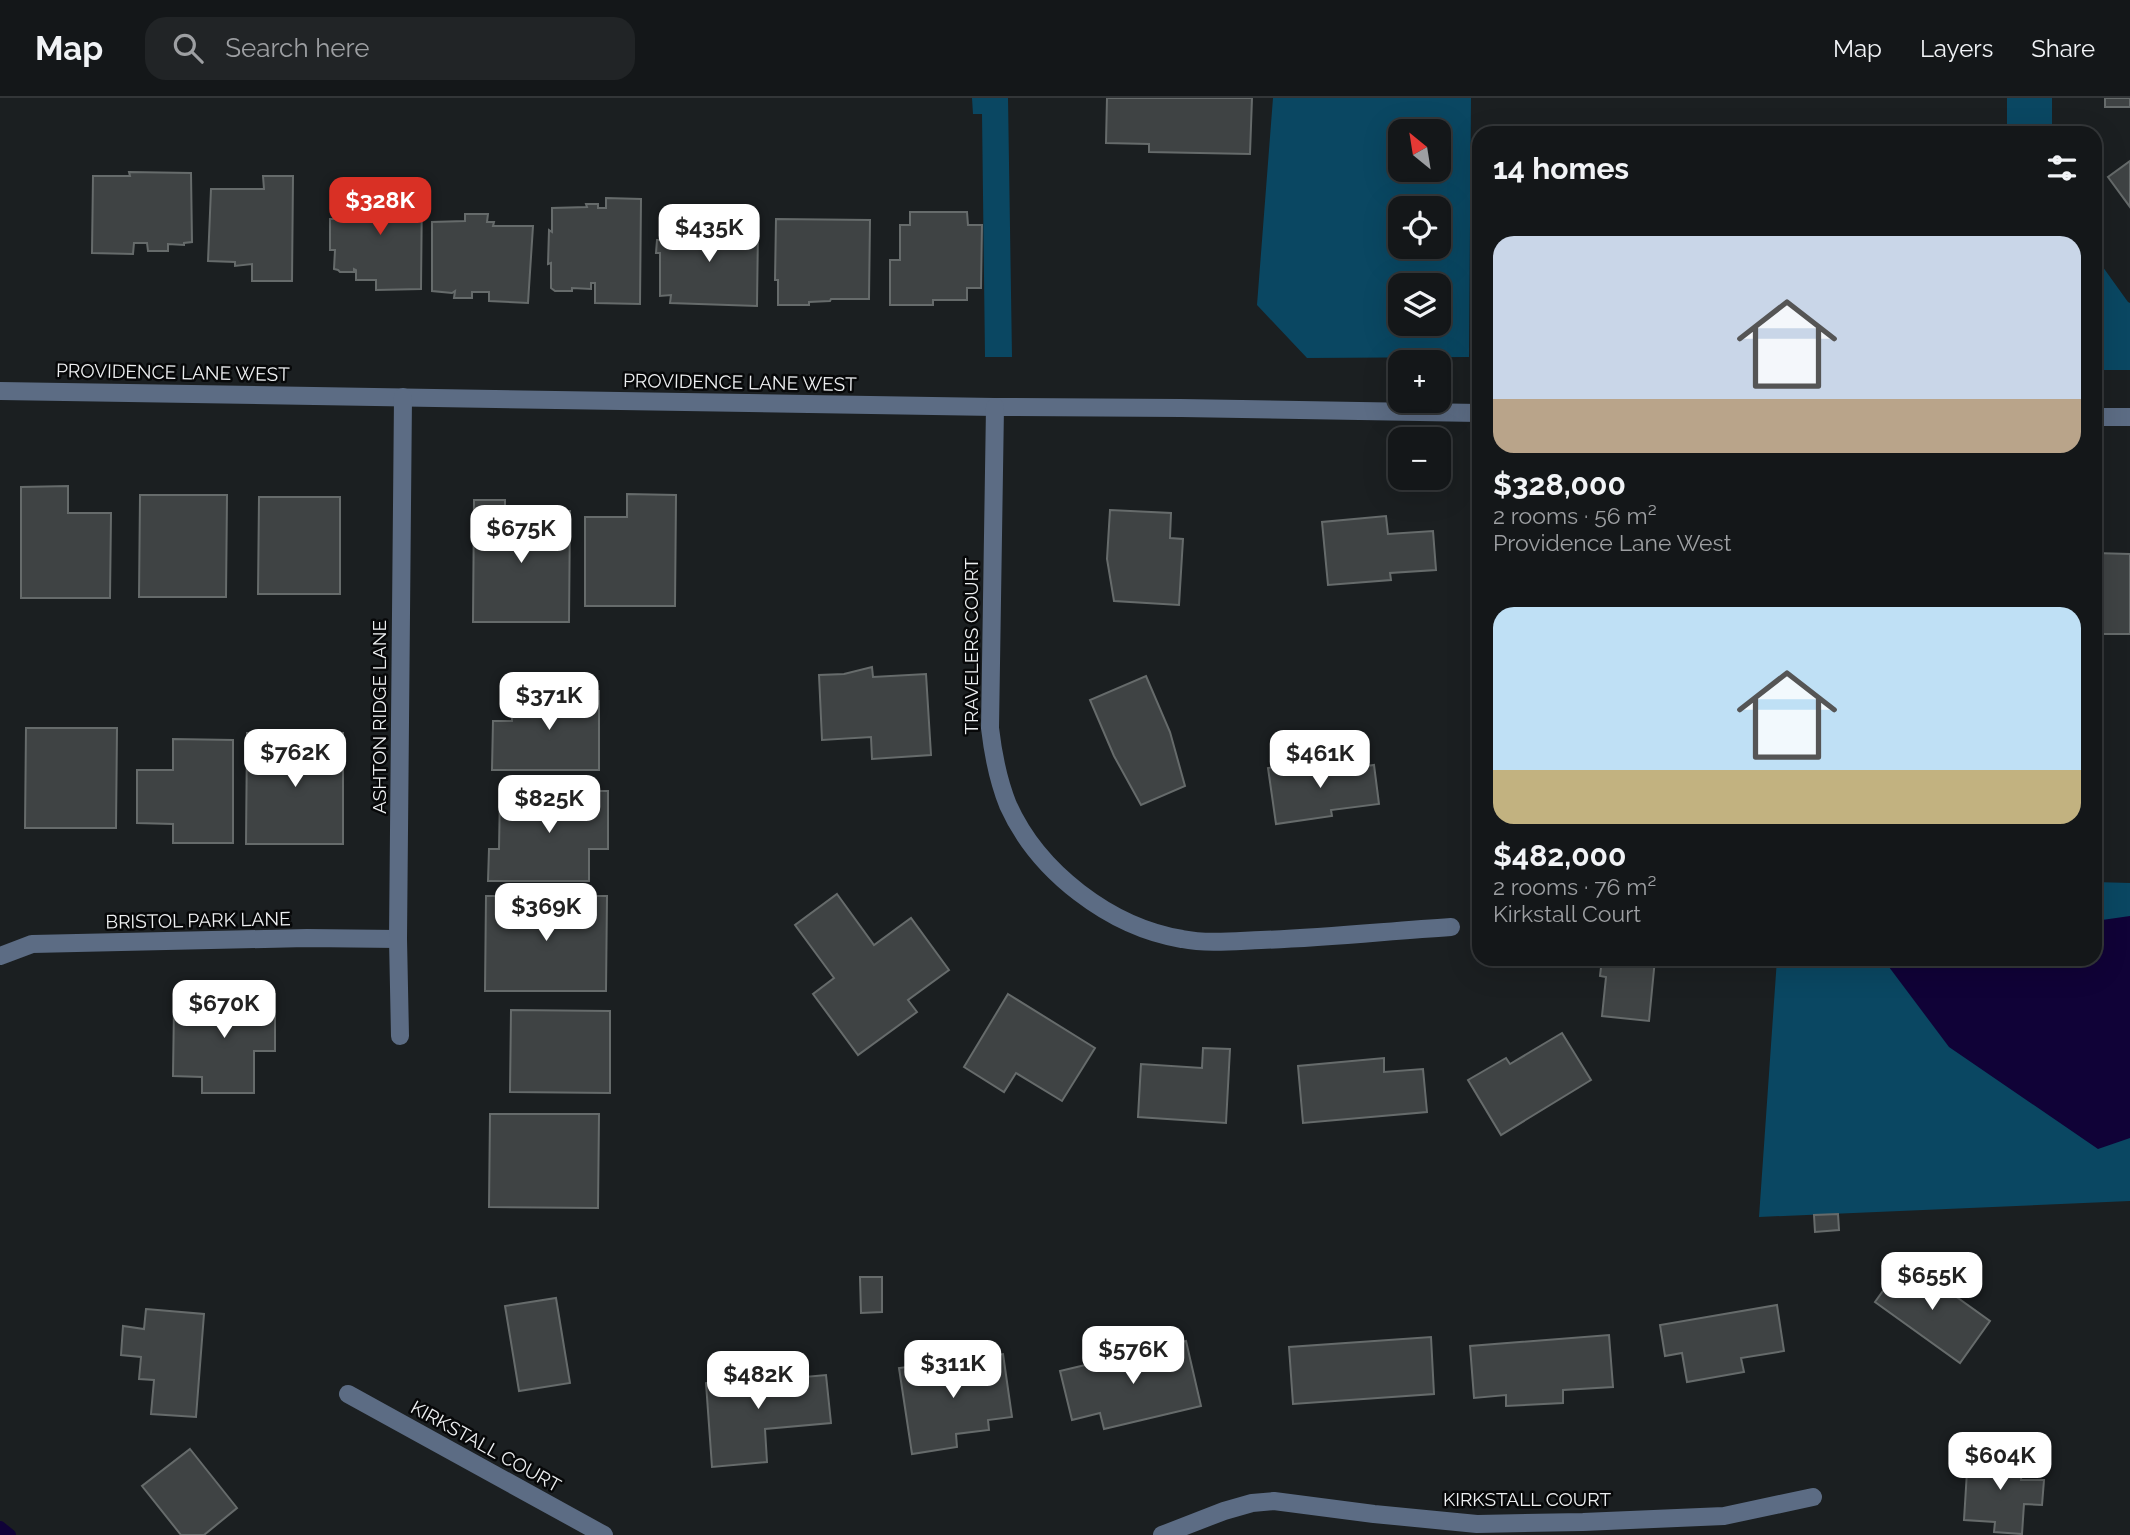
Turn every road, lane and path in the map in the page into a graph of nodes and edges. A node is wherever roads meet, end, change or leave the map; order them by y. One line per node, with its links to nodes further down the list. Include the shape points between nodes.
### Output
1 (0, 391): 2 (street, PROVIDENCE LANE WEST)
2 (403, 397): 3 (street, PROVIDENCE LANE WEST); 8 (street, ASHTON RIDGE LANE)
3 (995, 407): 4 (street, PROVIDENCE LANE WEST); 7 (street, TRAVELERS COURT, via 991,738 1009,806 1050,866 1106,913 1182,939 1282,940)
4 (1472, 413)
5 (2102, 417): 6 (street)
6 (2130, 417)
7 (1451, 926)
8 (398, 939): 9 (street, BRISTOL PARK LANE, via 32,944); 10 (street, ASHTON RIDGE LANE)
9 (0, 956)
10 (400, 1036)
11 (348, 1394): 13 (street, KIRKSTALL COURT)
12 (1812, 1497): 14 (street, KIRKSTALL COURT, via 1724,1516 1491,1524 1274,1501 1224,1511)
13 (604, 1535)
14 (1162, 1535)

